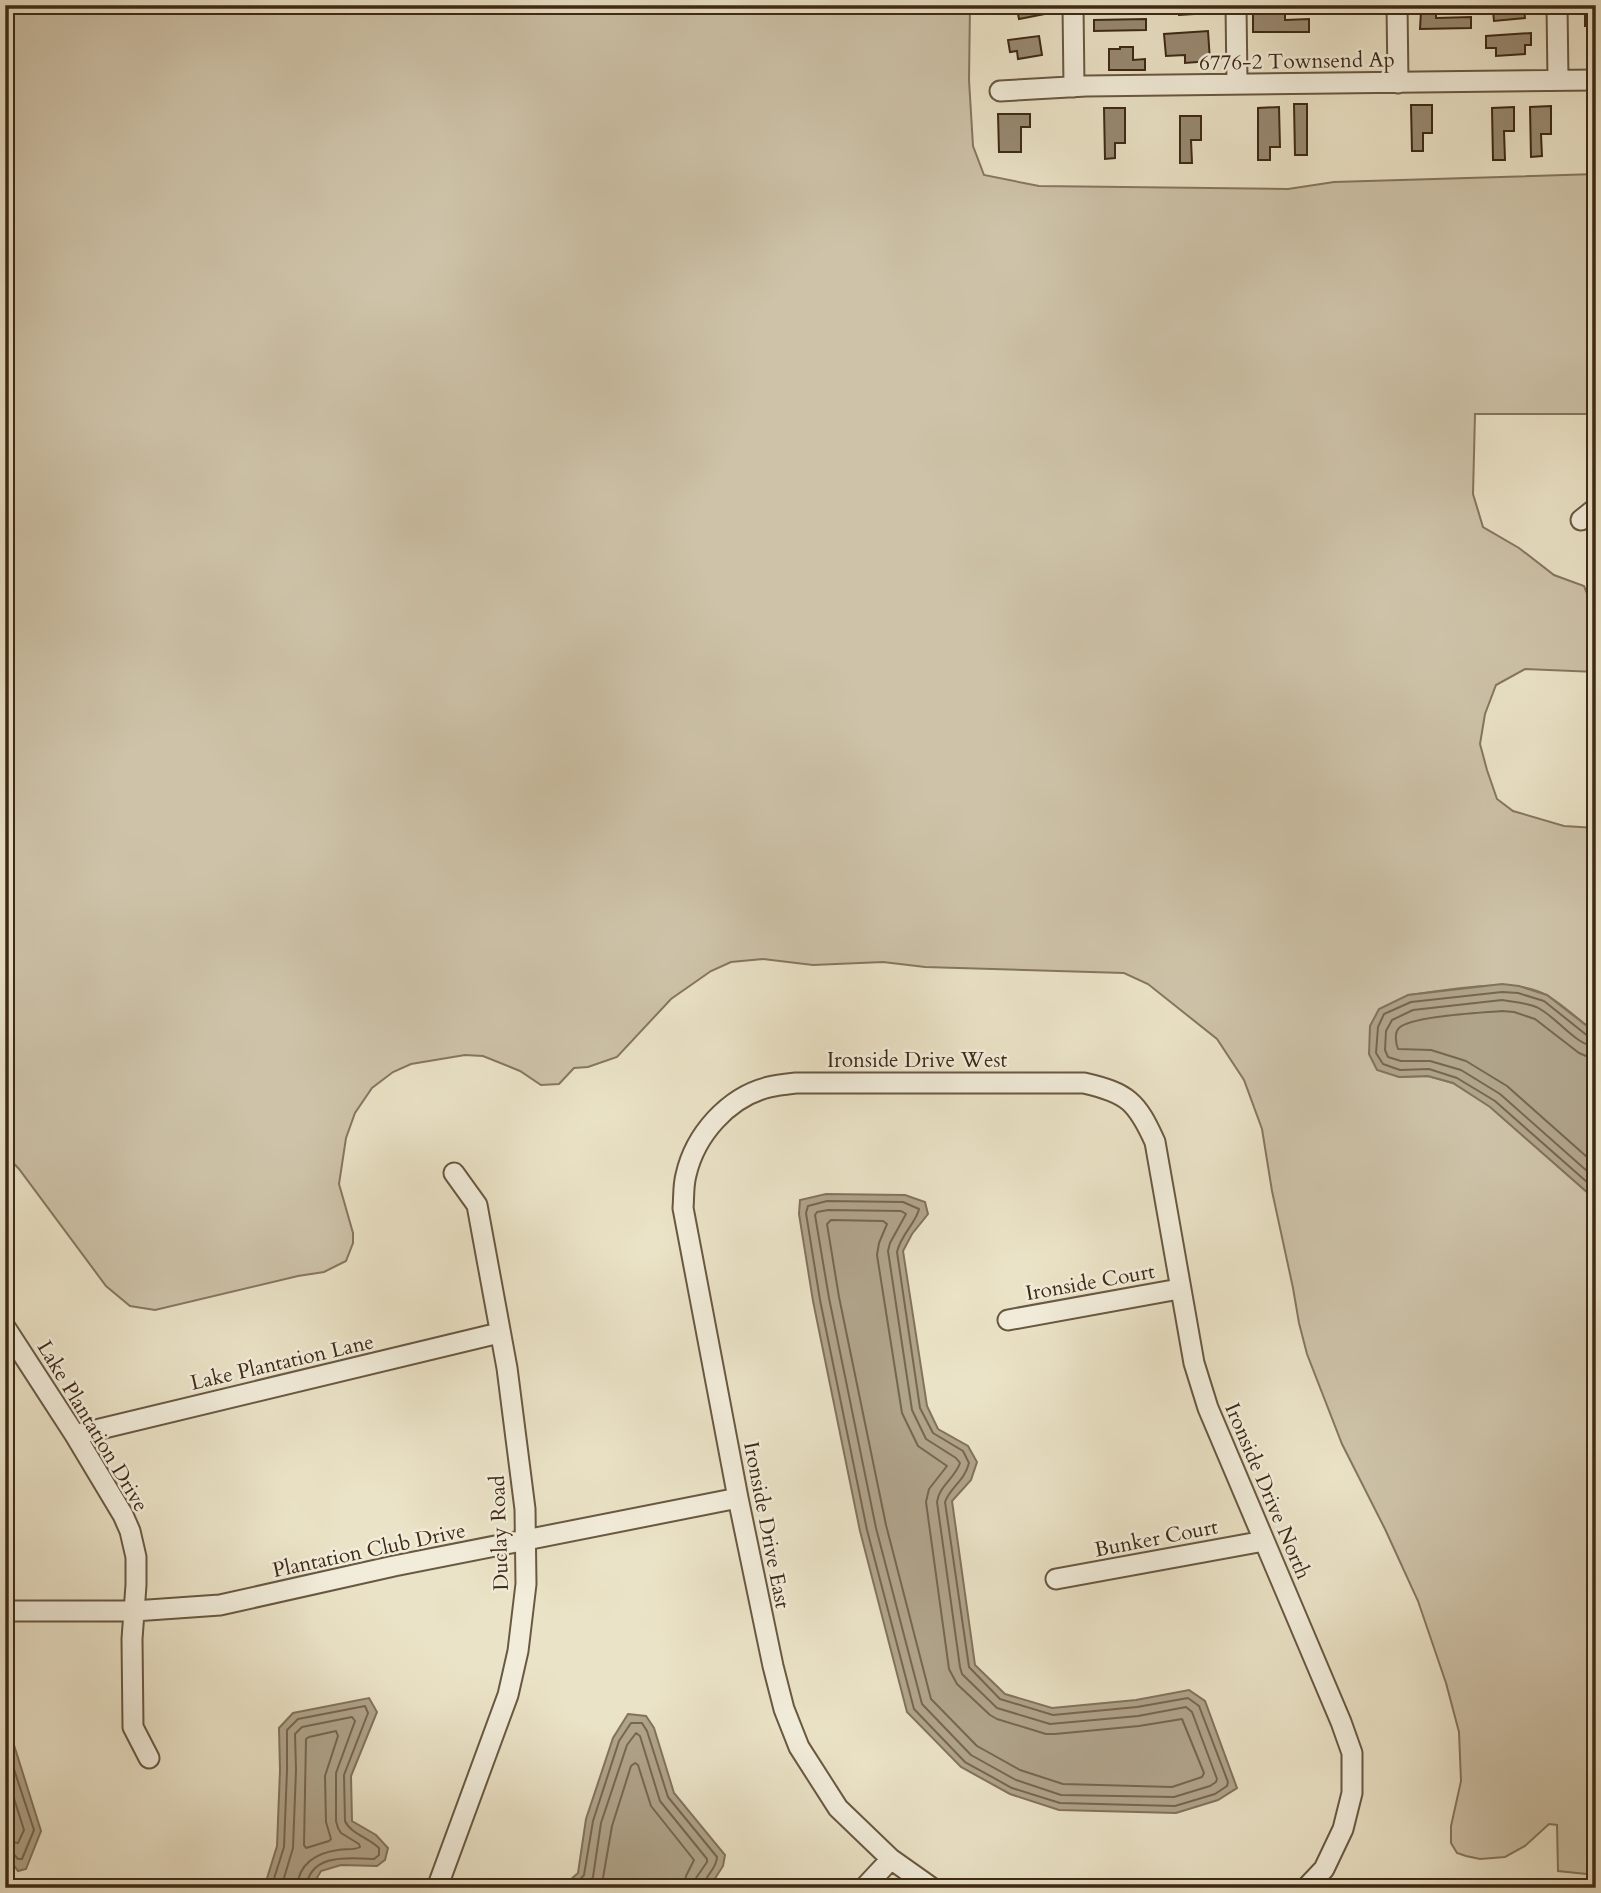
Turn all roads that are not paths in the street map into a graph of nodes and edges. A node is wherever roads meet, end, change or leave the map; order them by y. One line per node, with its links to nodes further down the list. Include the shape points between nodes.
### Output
1 (1073, 5): 9 (street)
2 (1236, 5): 8 (street)
3 (1397, 5): 7 (street)
4 (1557, 5): 5 (street)
5 (1558, 80): 6 (street, 6776-2 Townsend Ap); 7 (street, 6776-2 Townsend Ap)
6 (1596, 80)
7 (1398, 83): 8 (street, 6776-2 Townsend Ap)
8 (1237, 85): 9 (street, 6776-2 Townsend Ap)
9 (1074, 87): 10 (street, 6776-2 Townsend Ap)
10 (1000, 91)
11 (1129, 1100): 12 (street, Ironside Drive West, via 1084,1083 796,1083 767,1087 736,1101); 14 (street, Ironside Drive North, via 1144,1116 1155,1142)
12 (713, 1122): 19 (street, Ironside Drive East, via 697,1144 686,1176 683,1208)
13 (454, 1173): 17 (street, Duclay Road, via 477,1205)
14 (1180, 1289): 15 (street, Ironside Court); 21 (street, Ironside Drive North, via 1208,1408)
15 (1008, 1320)
16 (5, 1327): 18 (street, Lake Plantation Drive)
17 (499, 1333): 18 (street, Lake Plantation Lane); 20 (street, Duclay Road)
18 (75, 1435): 24 (street, Lake Plantation Drive, via 130,1531 136,1558)
19 (738, 1498): 20 (street, Plantation Club Drive); 26 (street, Ironside Drive East, via 772,1665 799,1747 838,1808)
20 (526, 1540): 24 (street, Plantation Club Drive, via 220,1605); 27 (street, Duclay Road, via 525,1597 508,1695)
21 (1264, 1541): 22 (street, Bunker Court); 30 (street, Ironside Drive North, via 1352,1753 1352,1793 1343,1829 1324,1869)
22 (1056, 1579)
23 (5, 1611): 24 (street, Plantation Club Drive)
24 (134, 1611): 25 (street, Lake Plantation Drive, via 133,1727)
25 (149, 1758)
26 (891, 1859): 28 (street); 29 (street, Ironside Drive East)
27 (438, 1888)
28 (864, 1888)
29 (932, 1888)
30 (1306, 1888)

